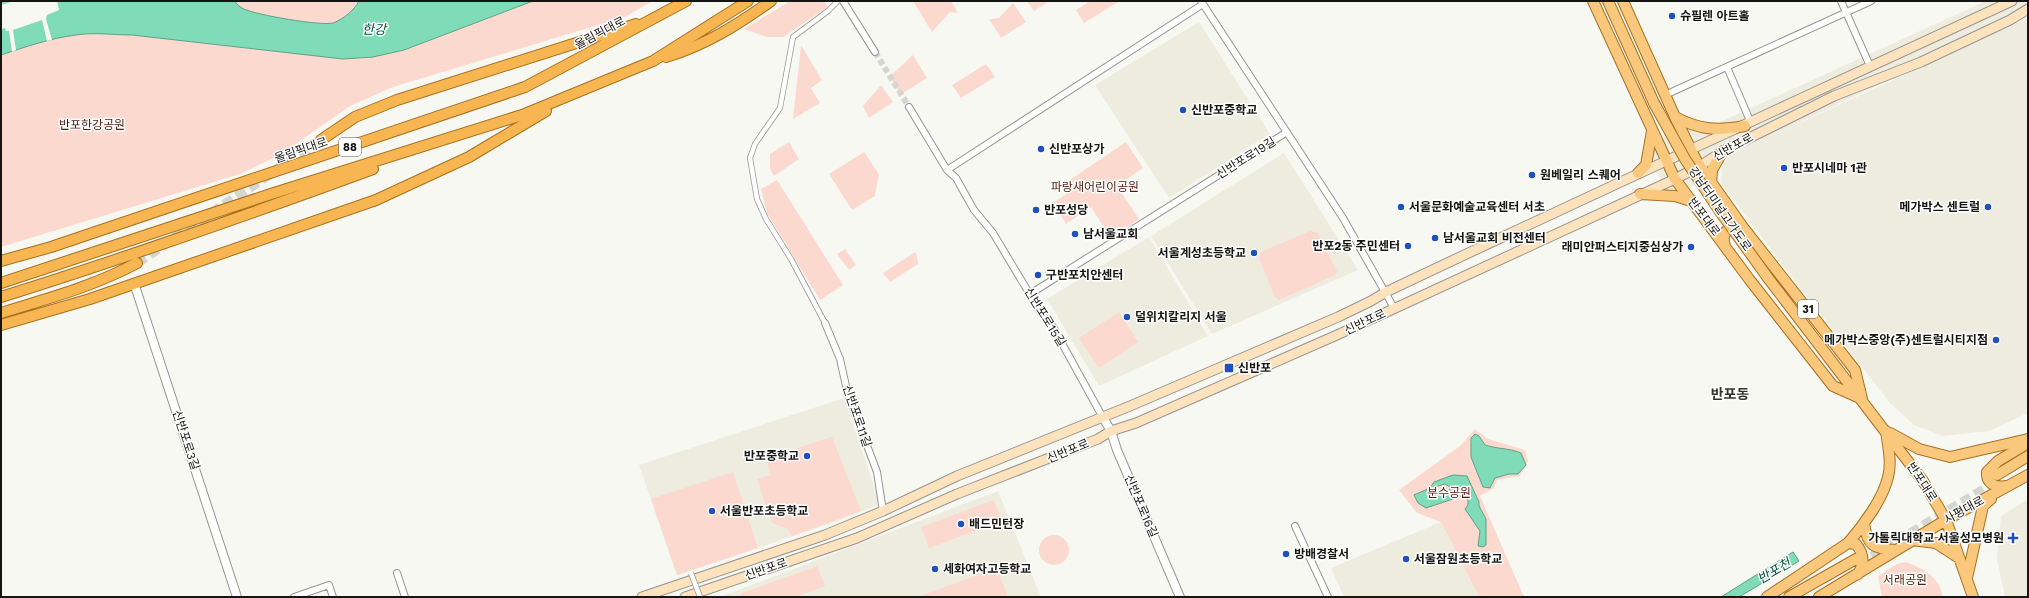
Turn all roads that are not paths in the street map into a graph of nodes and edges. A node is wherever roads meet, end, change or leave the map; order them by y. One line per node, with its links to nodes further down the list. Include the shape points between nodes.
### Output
1 (686, 1): 16 (highway, 올림픽대로 / 88)
2 (748, 1): 18 (highway, 88)
3 (771, 1): 18 (highway, via 702,45)
4 (838, 1): 51 (street, via 792,37 780,108 755,144 750,158 757,199 766,219 791,259)
5 (843, 1): 17 (street)
6 (1593, 1): 27 (main road, 반포대로 / 31)
7 (1608, 1): 53 (main road, 강남터미널고가도로 / 31, bridge, via 1654,103 1685,159 1768,278)
8 (1624, 1): 22 (main road, 반포대로 / 31)
9 (1841, 1): 15 (street)
10 (1871, 1): 15 (street)
11 (2012, 1): 13 (main road, 신반포로)
12 (1202, 2): 28 (street); 34 (street)
13 (2002, 3): 19 (main road, 신반포로)
14 (2028, 9): 31 (main road, 신반포로, via 1921,62 1834,96)
15 (1846, 12): 19 (street); 20 (street)
16 (653, 19): 29 (highway, via 397,100 355,117); 42 (highway, 올림픽대로 / 88, via 524,87 51,247)
17 (875, 52)
18 (653, 61): 21 (highway, 88)
19 (1870, 66): 25 (main road, 신반포로)
20 (1728, 67): 22 (street); 25 (street, 신반포로)
21 (575, 94): 26 (highway, 88); 45 (highway, via 469,157 376,200)
22 (1665, 95): 24 (main road, 반포대로 / 31)
23 (909, 107): 34 (street, 신반포로15길)
24 (1675, 118): 25 (main road, via 1703,128 1722,129); 30 (main road, 반포대로 / 31)
25 (1748, 124): 30 (main road, 신반포로)
26 (480, 129): 44 (highway, 88, via 274,193); 48 (highway, 88, via 279,204)
27 (1652, 130): 32 (main road, 반포대로 / 31); 35 (main road, via 1646,165)
28 (1287, 132): 46 (street, 신반포로19길, via 1343,218); 47 (street, 신반포로19길)
29 (321, 140)
30 (1691, 149): 32 (main road, 신반포로); 33 (main road, 반포대로 / 31)
31 (1723, 150): 33 (main road, 신반포로); 37 (main road, via 1712,170)
32 (1666, 160): 35 (main road, 신반포로); 36 (main road, 반포대로 / 31)
33 (1700, 166): 36 (main road, 신반포로); 37 (main road, 반포대로 / 31)
34 (947, 170): 47 (street, 신반포로15길, via 956,178 974,210 993,233)
35 (1638, 173): 46 (main road, 신반포로)
36 (1675, 178): 38 (main road, 신반포로); 39 (main road, 반포대로 / 31)
37 (1711, 184): 40 (main road, 반포대로 / 31)
38 (1640, 194): 39 (main road, via 1675,196); 49 (main road, 신반포로)
39 (1691, 201): 41 (main road, 반포대로 / 31)
40 (1742, 226): 41 (main road, via 1734,226 1726,231 1723,238); 53 (main road, 반포대로 / 31, via 1855,370)
41 (1725, 246): 53 (main road, 반포대로 / 31, via 1833,386)
42 (1, 261)
43 (137, 263): 50 (highway, via 83,288)
44 (1, 283)
45 (134, 283): 52 (highway, via 90,299); 76 (street, 신반포로3길)
46 (1386, 292): 49 (street, 신반포로19길); 54 (main road, 신반포로, via 1338,317)
47 (1030, 294): 54 (street, 신반포로15길, via 1053,327)
48 (1, 297)
49 (1394, 308): 55 (main road, 신반포로, via 1151,416)
50 (1, 313)
51 (825, 323): 64 (street, 신반포로11길, via 840,359 848,395 877,472)
52 (1, 325)
53 (1862, 399): 56 (main road, 반포대로 / 31)
54 (1102, 416): 55 (street, 신반포로16길); 64 (main road, 신반포로, via 957,476)
55 (1111, 431): 81 (main road, 신반포로, via 1098,439 957,494 857,538); 83 (street, 신반포로16길)
56 (1886, 431): 57 (main road, via 1919,449 1950,457); 65 (main road, 반포대로 / 31, via 1923,481); 66 (main road, via 1888,476 1883,492)
57 (2028, 439)
58 (2028, 443): 62 (main road, via 1998,461 1987,472 1988,479 1994,486)
59 (2028, 456): 60 (main road, via 1999,477)
60 (2028, 464)
61 (2028, 475): 62 (main road, 사평대로)
62 (2014, 484): 63 (main road, 사평대로)
63 (1997, 493): 65 (main road, 사평대로); 75 (main road, via 1983,506)
64 (883, 511): 80 (main road, 신반포로, via 825,534)
65 (1946, 520): 68 (main road, 사평대로); 71 (main road, 반포대로 / 31)
66 (1864, 523): 69 (main road); 70 (main road, via 1866,538 1872,545)
67 (1295, 526): 84 (street)
68 (1912, 540): 70 (main road, 사평대로); 71 (main road, via 1936,543)
69 (1848, 543): 72 (main road, via 1856,544 1863,557 1863,566); 85 (main road)
70 (1896, 550): 72 (main road, 사평대로)
71 (1960, 559): 75 (main road, 반포대로 / 31)
72 (1858, 565): 86 (main road); 87 (main road); 88 (main road, 사평대로)
73 (691, 573): 82 (street, bridge)
74 (397, 574): 79 (street)
75 (1967, 578): 89 (main road, 반포대로 / 31)
76 (237, 597)
77 (294, 597): 78 (street, via 330,585)
78 (333, 597)
79 (405, 597)
80 (642, 597)
81 (685, 597)
82 (700, 597)
83 (1180, 597)
84 (1328, 597)
85 (1767, 597)
86 (1789, 597)
87 (1803, 597)
88 (1818, 597)
89 (1973, 597)

